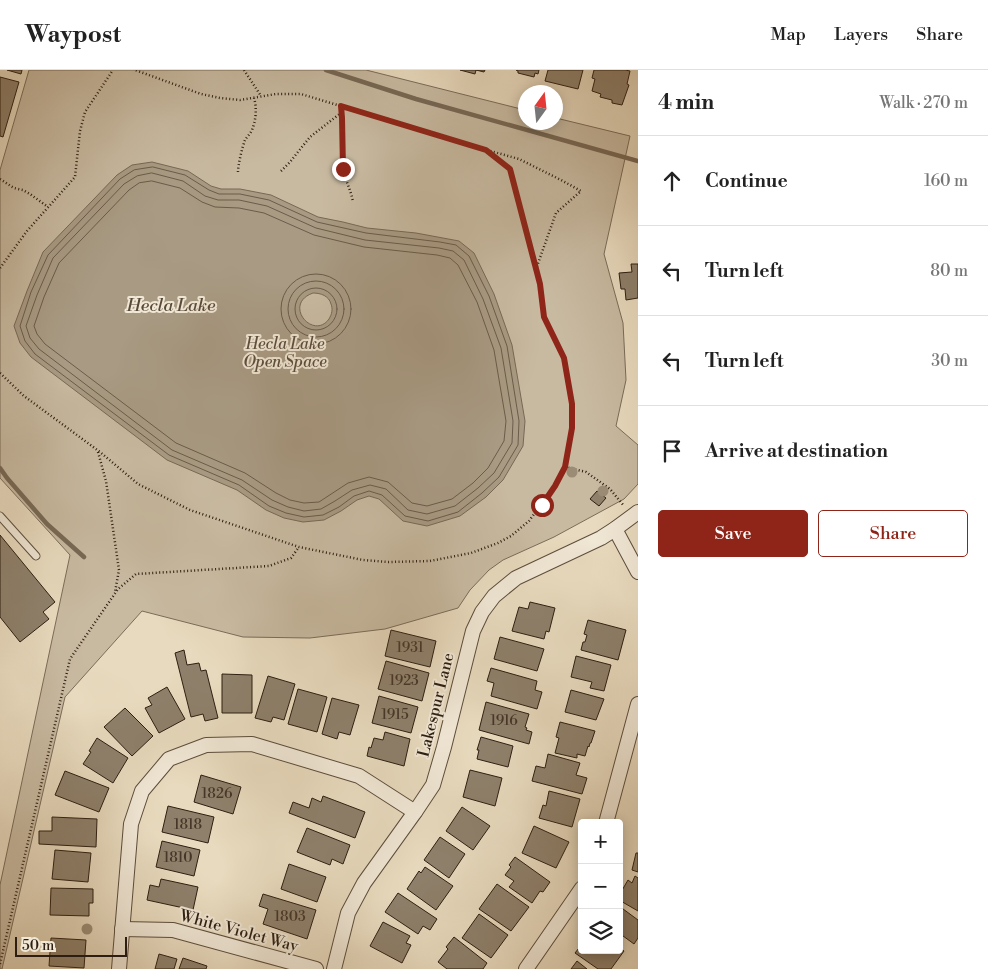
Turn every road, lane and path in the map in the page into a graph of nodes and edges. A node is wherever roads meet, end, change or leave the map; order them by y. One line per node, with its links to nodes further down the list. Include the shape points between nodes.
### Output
1 (112, 70): 13 (path, via 85,112 75,177)
2 (135, 70): 5 (path, via 201,94 240,100)
3 (244, 70): 4 (path)
4 (261, 96): 5 (path); 6 (path, via 301,94)
5 (254, 98): 10 (path, via 256,112 252,130 244,143)
6 (341, 106): 7 (path); 8 (path)
7 (342, 112): 9 (path, via 310,137); 12 (path, via 343,169)
8 (486, 150): 15 (path, via 510,169); 15 (path, via 519,160 581,191 556,213)
9 (281, 171)
10 (238, 172)
11 (0, 179): 13 (path)
12 (353, 202)
13 (48, 207): 14 (path)
14 (0, 268)
15 (536, 270): 18 (path, via 544,317 564,358 572,404 572,428)
16 (0, 373): 17 (path, via 24,396)
17 (97, 450): 22 (path, via 138,484 190,510); 25 (path, via 106,481 119,570)
18 (565, 467): 19 (path, via 586,472); 22 (path, via 529,521 504,540 470,553 430,561 388,562)
19 (632, 510): 21 (street, Lakespur Lane)
20 (0, 516): 23 (lane)
21 (615, 529): 24 (street); 27 (street, Lakespur Lane, via 516,578 494,596 482,612 473,631 433,785)
22 (299, 547): 25 (path, via 291,558 269,566 136,574)
23 (36, 556)
24 (638, 572)
25 (114, 594): 31 (path, via 70,659)
26 (638, 704): 28 (street)
27 (415, 812): 30 (street, via 359,776 252,744 206,745 169,759 142,791 131,824); 34 (street, Lakespur Lane, via 364,883 348,913)
28 (607, 819)
29 (578, 894): 35 (street)
30 (122, 928): 32 (street); 33 (street, White Violet Way, via 173,930)
31 (0, 964)
32 (119, 969)
33 (316, 969)
34 (334, 969)
35 (526, 969)

